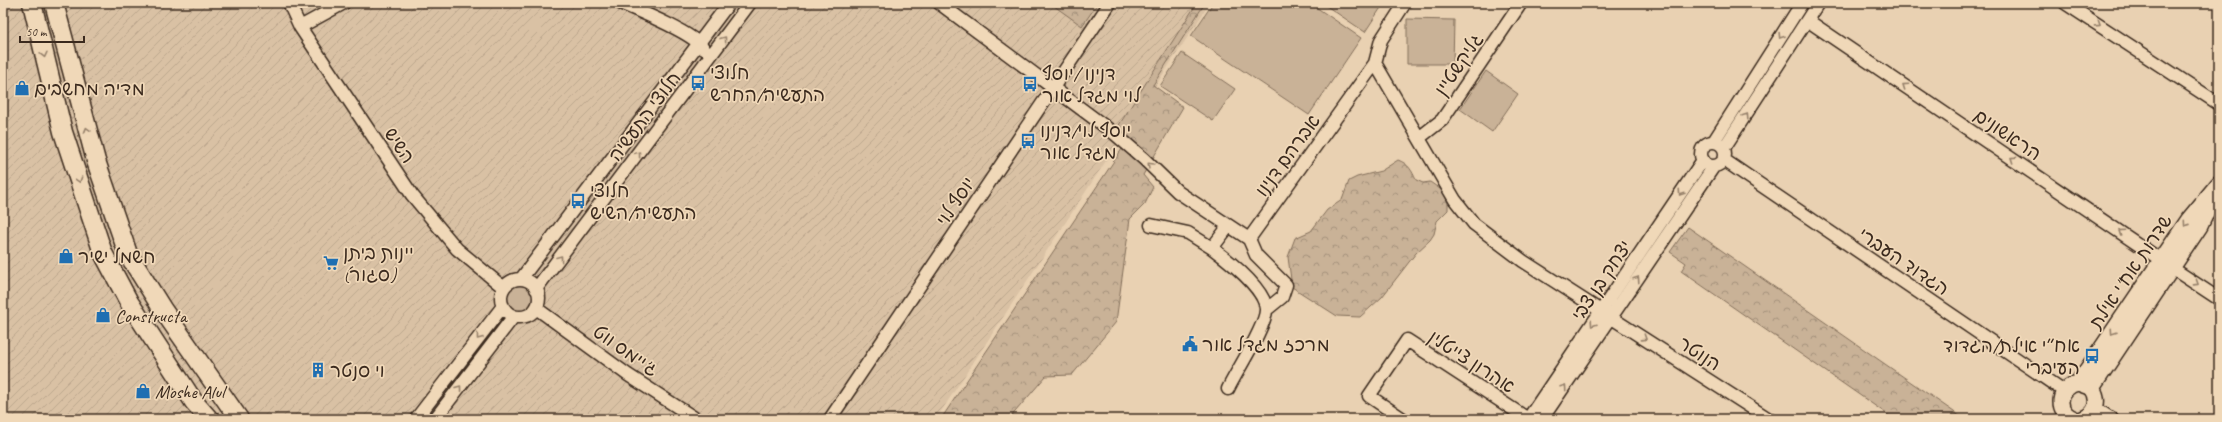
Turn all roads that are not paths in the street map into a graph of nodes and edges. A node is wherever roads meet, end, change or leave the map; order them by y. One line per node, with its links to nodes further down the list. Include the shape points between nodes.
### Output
1 (32, 3): 36 (highway, one-way to 36, via 63,132 103,253)
2 (54, 3): 26 (highway, one-way to 2, via 72,77)
3 (289, 3): 16 (street, השיש)
4 (344, 3): 16 (street)
5 (620, 3): 17 (street)
6 (729, 3): 17 (street, חלוצי התעשיה)
7 (750, 3): 19 (street, חלוצי התעשיה, one-way to 7)
8 (939, 3): 20 (street)
9 (1110, 3): 20 (street, יוסף לוי)
10 (1405, 3): 18 (street, via 1381,40)
11 (1521, 3): 22 (street, גליקשטיין, via 1442,120)
12 (1802, 3): 23 (street, יצחק בן צבי, one-way to 23)
13 (1818, 3): 15 (street, יצחק בן צבי)
14 (2065, 3): 21 (street, one-way to 21)
15 (1807, 20): 23 (street, יצחק בן צבי, one-way to 15); 31 (street, הראשונים, one-way to 15)
16 (300, 27): 33 (street, השיש, via 412,195 437,227 474,264)
17 (700, 43): 19 (street, via 706,52); 32 (street, חלוצי התעשיה)
18 (1375, 63): 22 (street); 29 (street, אברהם דנינו)
19 (706, 64): 34 (street, חלוצי התעשיה, one-way to 19)
20 (1052, 88): 28 (street, one-way to 20, via 1178,192 1115,134); 54 (street, יוסף לוי)
21 (2219, 104)
22 (1419, 138): 40 (street, via 1455,200 1474,224 1523,261)
23 (1719, 154): 24 (street, הגדוד העברי, via 1708,165); 24 (street, יצחק בן צבי, via 1704,145 1701,153); 40 (street, יצחק בן צבי, one-way to 23); 44 (street, הגדוד העברי)
24 (1703, 160): 40 (street, יצחק בן צבי, one-way to 40)
25 (2219, 184): 31 (main road, שדרות אח"י אילת, via 2189,219)
26 (107, 194): 49 (highway, via 128,254 163,310); 50 (highway, via 170,309 202,359)
27 (1151, 224): 30 (street, via 1188,233)
28 (1228, 227): 29 (street); 30 (street)
29 (1248, 239): 39 (street, via 1256,255 1286,285 1282,297)
30 (1212, 248): 39 (street, via 1238,268 1263,298)
31 (2167, 264): 35 (street, הראשונים, one-way to 35); 42 (main road, שדרות אח"י אילת, one-way to 42); 42 (main road, שדרות אח"י אילת, via 2157,290)
32 (521, 279): 33 (street, חלוצי התעשיה, via 510,282); 34 (street, via 528,281)
33 (504, 288): 37 (street, via 501,297)
34 (536, 289): 38 (street, via 539,296)
35 (2219, 299)
36 (129, 302): 47 (highway, via 165,375); 48 (highway, via 194,402)
37 (503, 306): 41 (street); 51 (street, one-way to 51)
38 (536, 308): 41 (street, via 524,317); 53 (street, ג'יימס ווט, via 628,375)
39 (1266, 310): 43 (street, via 1263,325)
40 (1607, 313): 56 (street, יצחק בן צבי, one-way to 56); 57 (street, יצחק בן צבי, one-way to 40); 58 (street, הנוטר, one-way to 58)
41 (514, 316): 52 (street, one-way to 41)
42 (2085, 386): 44 (main road, via 2068,387); 45 (main road, via 2096,398)
43 (1228, 389)
44 (2064, 391): 46 (main road, via 2061,403)
45 (2095, 408): 46 (main road, via 2092,413); 59 (street)
46 (2069, 417)
47 (194, 419)
48 (209, 419)
49 (239, 419)
50 (248, 419)
51 (416, 419)
52 (435, 419)
53 (696, 419)
54 (830, 419)
55 (1403, 419): 56 (street, אהרון צייטלין, via 1369,396 1407,340)
56 (1528, 419)
57 (1542, 419)
58 (1769, 419)
59 (2112, 419)

